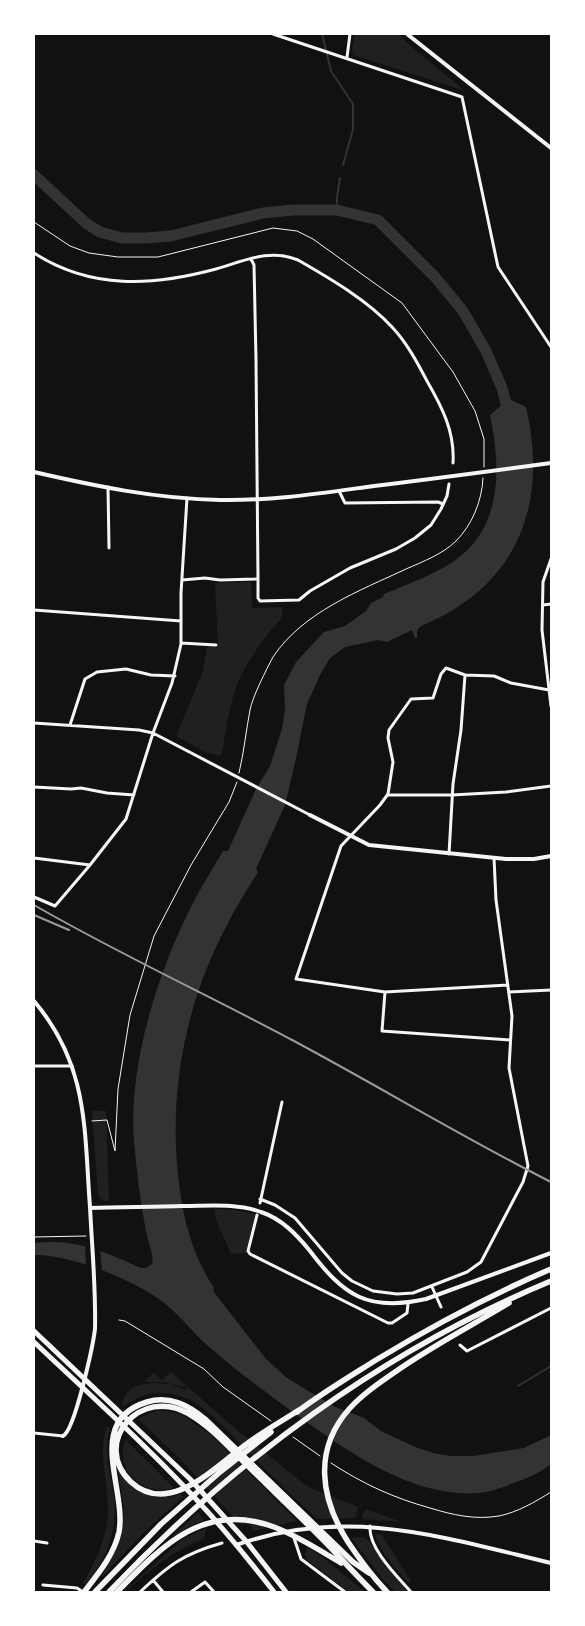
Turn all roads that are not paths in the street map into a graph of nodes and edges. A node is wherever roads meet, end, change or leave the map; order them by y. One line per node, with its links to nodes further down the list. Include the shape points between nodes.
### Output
1 (273, 34): 4 (street)
2 (350, 34): 4 (street)
3 (407, 34): 5 (street)
4 (346, 58): 8 (street, via 462,96 498,267)
5 (551, 148)
6 (34, 253): 7 (street, via 88,276 139,283 198,273)
7 (251, 259): 9 (street, via 279,254 298,260 369,306 393,328 414,357 440,403 452,438); 16 (street, via 254,265)
8 (551, 347)
9 (453, 463)
10 (551, 463): 14 (street)
11 (34, 472): 13 (street)
12 (449, 484): 17 (street)
13 (108, 487): 15 (street); 18 (street)
14 (339, 491): 16 (street); 17 (street, via 346,503)
15 (187, 498): 16 (street); 21 (street)
16 (258, 500): 20 (street)
17 (444, 504): 20 (street, via 430,525 415,538 396,549 350,568 299,600 260,601)
18 (109, 548)
19 (551, 559): 23 (street, via 543,579)
20 (258, 579): 21 (street)
21 (182, 580): 25 (street)
22 (551, 604): 23 (street)
23 (543, 605): 30 (street, via 542,640)
24 (34, 610): 25 (street)
25 (181, 622): 26 (street)
26 (181, 642): 27 (street); 29 (street)
27 (216, 645)
28 (465, 675): 30 (street, via 494,676 511,683); 38 (street, via 446,668 441,674 433,698 412,698 391,726 388,738 393,762); 39 (street)
29 (174, 676): 33 (street, via 152,675 126,669 97,672 85,678); 34 (street)
30 (549, 690): 31 (street)
31 (551, 706)
32 (34, 723): 33 (street)
33 (70, 725): 34 (street)
34 (153, 733): 37 (street); 40 (street)
35 (551, 786): 39 (street)
36 (34, 787): 37 (street, via 81,788)
37 (134, 795): 46 (street, via 122,827)
38 (387, 795): 39 (street); 41 (street, via 374,813)
39 (452, 795): 42 (street)
40 (310, 815): 41 (street)
41 (349, 836): 42 (street, via 369,845); 50 (street, via 341,846 296,979)
42 (449, 854): 45 (street)
43 (551, 856): 45 (street, via 534,859)
44 (34, 858): 46 (street)
45 (494, 858): 48 (street)
46 (90, 865): 47 (street, via 55,906)
47 (34, 897)
48 (508, 985): 50 (street); 51 (street)
49 (551, 990): 51 (street)
50 (385, 992): 53 (street, via 382,1031)
51 (509, 992): 53 (street, via 512,1016)
52 (34, 1001): 55 (street, via 56,1032)
53 (510, 1040): 63 (street, via 509,1068 528,1171 479,1266)
54 (34, 1066): 55 (street)
55 (73, 1066): 57 (street, via 84,1115)
56 (282, 1102): 63 (street, via 260,1201 275,1205 296,1218 337,1268 352,1282 373,1291 397,1294 413,1293)
57 (90, 1208): 65 (street, via 244,1207 269,1215 297,1235 328,1274 350,1292 376,1302); 71 (street, via 95,1316 93,1343)
58 (257, 1215): 65 (street, via 248,1251 250,1254 388,1323 407,1313)
59 (551, 1253): 64 (street)
60 (551, 1270): 74 (highway, via 440,1323)
61 (551, 1281): 62 (highway)
62 (539, 1286): 87 (highway, via 448,1337 382,1381 358,1401 332,1434 324,1469 326,1491 346,1538); 92 (highway, via 444,1332 318,1410 260,1453 193,1509)
63 (432, 1287): 64 (street)
64 (435, 1296): 65 (street); 66 (street)
65 (408, 1304)
66 (441, 1307)
67 (551, 1308): 70 (street, via 468,1351)
68 (34, 1331): 71 (main road)
69 (34, 1342): 72 (main road)
70 (460, 1345)
71 (85, 1379): 72 (street); 81 (main road, via 190,1480)
72 (82, 1388): 77 (street, via 68,1432); 84 (main road, via 182,1484)
73 (137, 1409): 76 (highway); 86 (highway, via 167,1405 190,1414 321,1538); 87 (highway, via 150,1400 166,1399 181,1403 196,1412 353,1562)
74 (299, 1410): 76 (highway, via 248,1443 201,1480 177,1491 163,1494 141,1489 129,1480 118,1461); 91 (highway, via 226,1467 161,1524)
75 (34, 1433): 77 (street)
76 (117, 1433): 90 (highway, via 111,1450 120,1504 118,1533 108,1558)
77 (64, 1436)
78 (370, 1526): 79 (street, via 327,1526); 85 (street, via 439,1536); 103 (street, via 370,1536 375,1546)
79 (292, 1532): 81 (street); 100 (street, via 301,1559)
80 (34, 1541): 82 (street)
81 (246, 1541): 84 (street); 99 (main road)
82 (47, 1543)
83 (222, 1543): 88 (street, via 189,1554 172,1563)
84 (236, 1545): 98 (main road)
85 (551, 1563)
86 (345, 1565): 93 (highway, via 274,1527 247,1520 221,1520 205,1524 166,1545); 101 (highway)
87 (369, 1573): 102 (highway)
88 (153, 1580): 94 (street); 95 (street)
89 (43, 1585): 90 (street)
90 (84, 1591)
91 (95, 1592)
92 (109, 1592)
93 (117, 1592)
94 (140, 1592)
95 (163, 1592)
96 (191, 1592): 97 (street, via 205,1582)
97 (214, 1592)
98 (274, 1592)
99 (286, 1592)
100 (345, 1592)
101 (373, 1592)
102 (387, 1592)
103 (411, 1592)

